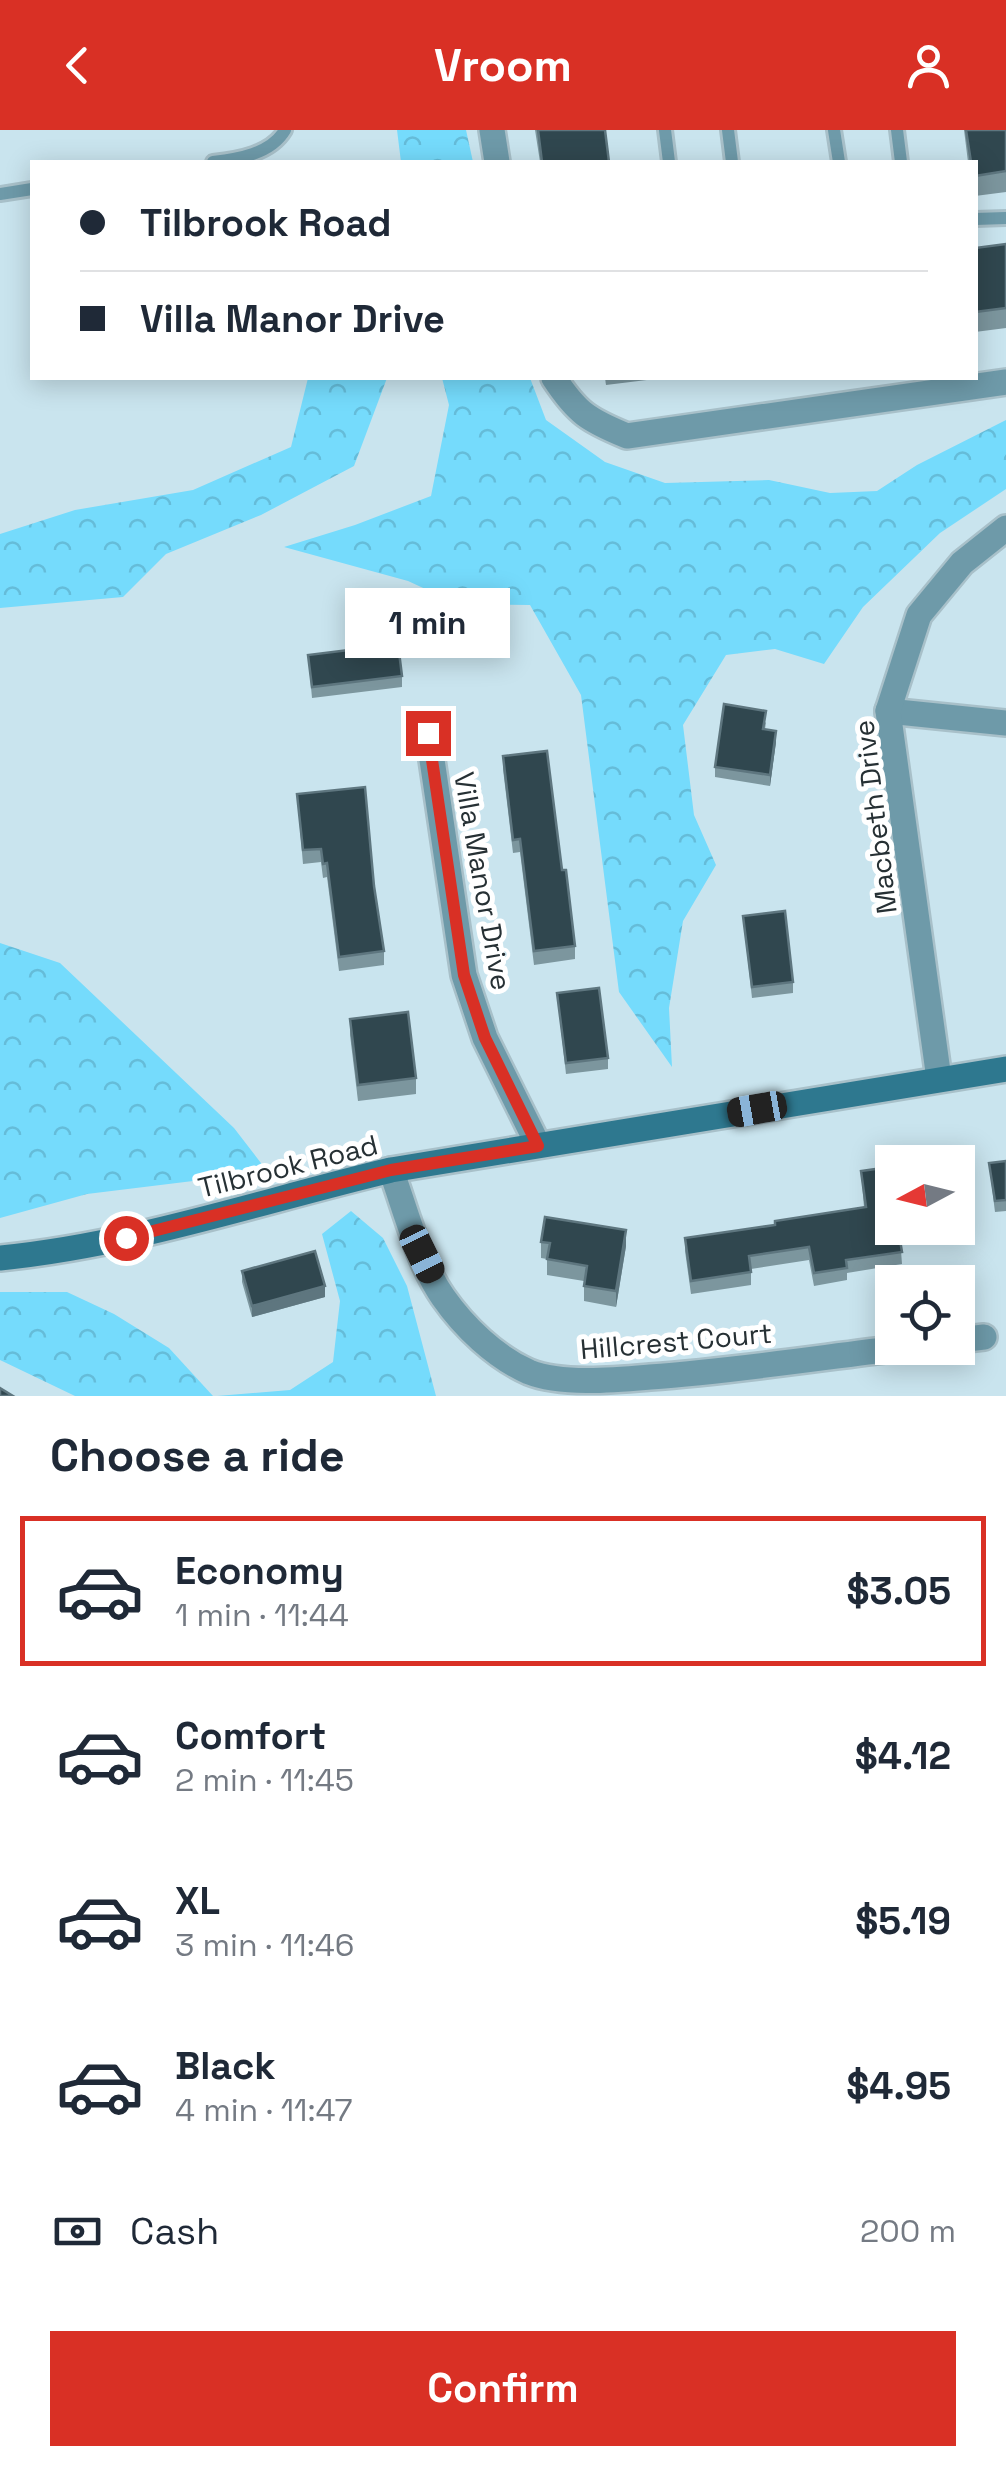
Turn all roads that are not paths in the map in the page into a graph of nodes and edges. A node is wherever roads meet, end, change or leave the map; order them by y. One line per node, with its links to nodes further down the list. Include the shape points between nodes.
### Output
1 (286, 130): 7 (lane, via 247,158)
2 (492, 130): 8 (street)
3 (665, 130): 9 (lane)
4 (728, 130): 10 (lane)
5 (834, 130): 11 (lane)
6 (897, 130): 12 (lane)
7 (230, 160)
8 (497, 160)
9 (669, 160)
10 (732, 160)
11 (839, 160)
12 (901, 160)
13 (30, 189): 14 (lane)
14 (0, 194)
15 (1006, 218): 16 (lane)
16 (978, 219)
17 (555, 380): 18 (street, via 592,422 627,436)
18 (1006, 382)
19 (1006, 528): 20 (street, Macbeth Drive, via 962,563 919,615)
20 (888, 711): 21 (street); 24 (street, Macbeth Drive)
21 (1006, 723)
22 (428, 733): 25 (street, Villa Manor Drive, via 464,975 485,1038)
23 (1006, 1069): 24 (street, Tilbrook Road)
24 (939, 1079): 25 (street, Tilbrook Road)
25 (538, 1146): 26 (street, Tilbrook Road)
26 (391, 1170): 27 (street, Tilbrook Road, via 147,1234); 30 (street, Hillcrest Court, via 441,1294 496,1352 530,1373 626,1379)
27 (0, 1258)
28 (984, 1337): 29 (street)
29 (975, 1338)
30 (875, 1351)

